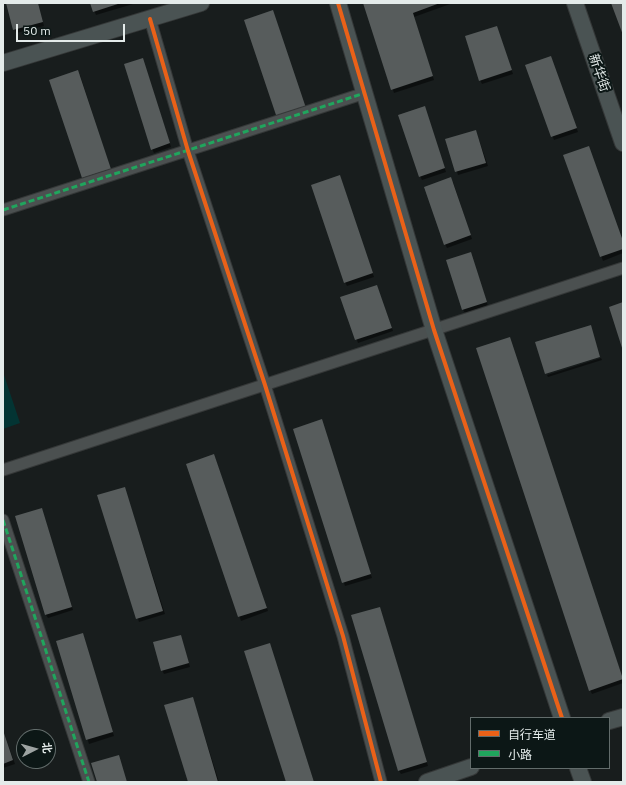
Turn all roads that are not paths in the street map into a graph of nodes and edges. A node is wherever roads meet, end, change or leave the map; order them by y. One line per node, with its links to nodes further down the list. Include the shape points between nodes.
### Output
1 (201, 3): 4 (street)
2 (338, 3): 6 (street)
3 (575, 3): 7 (street, 新华街)
4 (150, 19): 5 (street); 8 (street)
5 (3, 63)
6 (365, 93): 8 (street); 11 (street)
7 (623, 143)
8 (188, 151): 9 (street); 12 (street)
9 (3, 210)
10 (623, 268): 11 (street)
11 (434, 330): 12 (street); 15 (street)
12 (265, 385): 13 (street); 21 (street, via 343,636)
13 (3, 470)
14 (3, 520): 20 (street)
15 (562, 717)
16 (623, 717): 17 (street)
17 (610, 721)
18 (470, 767): 22 (street)
19 (578, 769): 23 (street)
20 (89, 782)
21 (381, 782)
22 (427, 782)
23 (583, 782)

